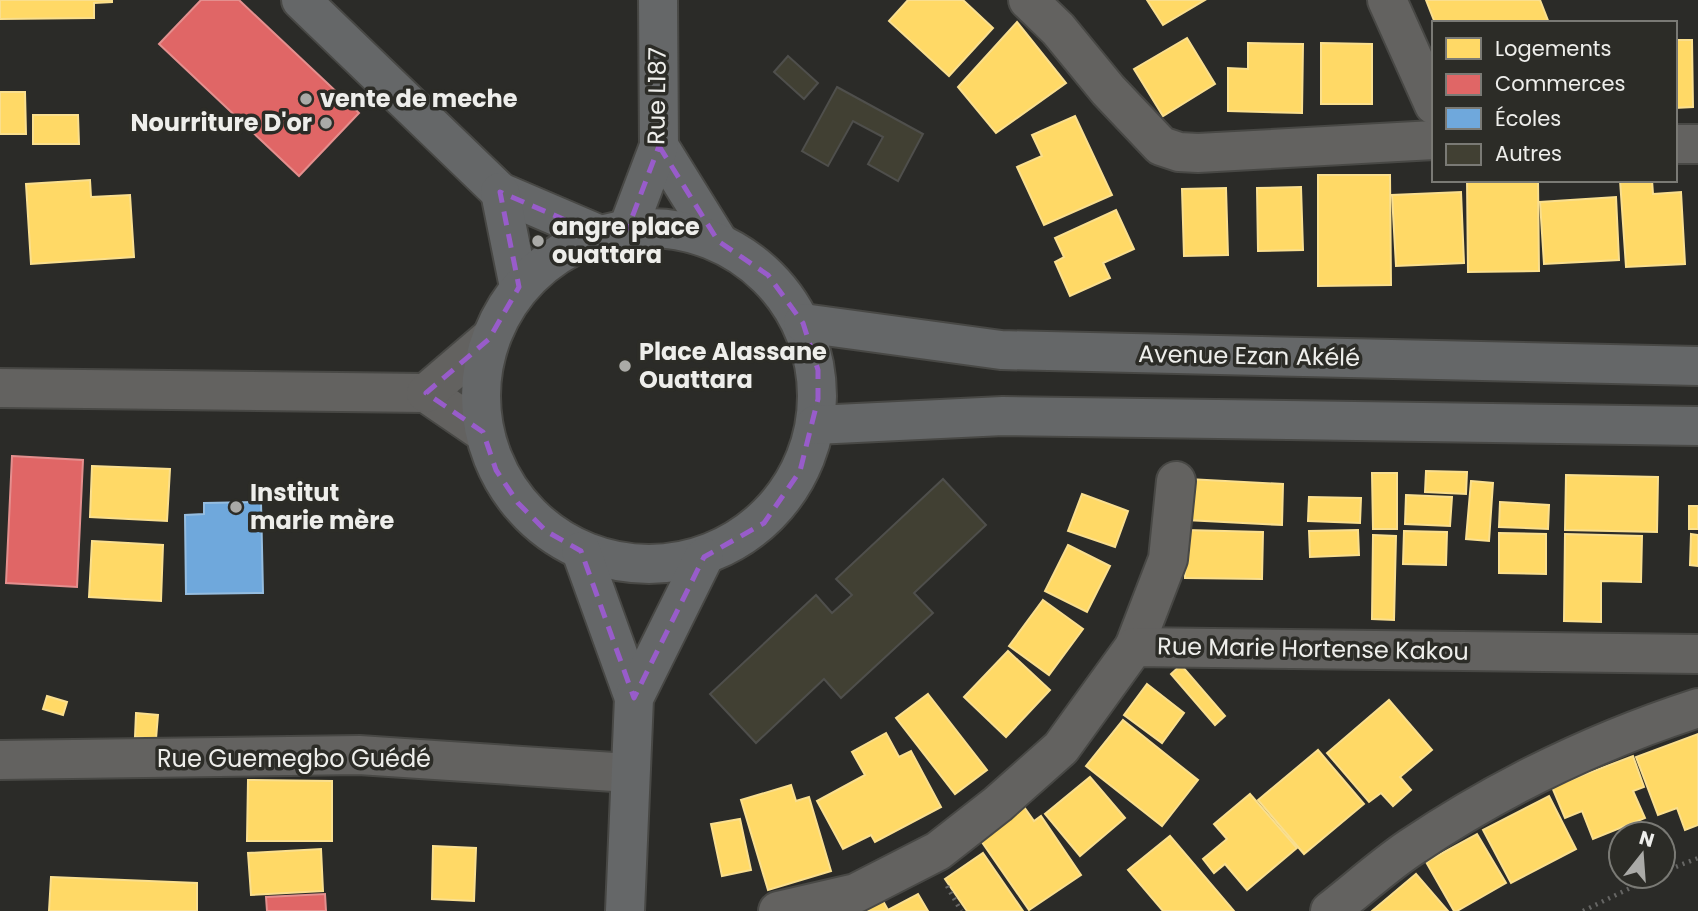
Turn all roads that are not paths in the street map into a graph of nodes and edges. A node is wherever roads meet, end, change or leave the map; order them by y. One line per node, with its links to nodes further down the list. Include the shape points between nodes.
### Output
1 (301, 0): 10 (street)
2 (658, 0): 9 (street, Rue L187)
3 (1028, 0): 6 (street, via 1161,146 1198,153)
4 (1387, 0): 5 (street)
5 (1432, 101)
6 (1432, 140)
7 (1677, 144): 8 (street)
8 (1698, 144)
9 (659, 146): 11 (street, Rue L187); 12 (street)
10 (500, 192): 11 (street); 13 (street)
11 (613, 231): 12 (street, via 674,228); 13 (street, via 554,255)
12 (718, 241): 14 (street, via 768,275)
13 (519, 287): 15 (street)
14 (803, 323): 16 (street, Avenue Ezan Akélé, via 1001,350); 19 (street, via 818,370)
15 (489, 339): 18 (street); 21 (street, via 479,385)
16 (1698, 366)
17 (0, 388): 18 (street)
18 (426, 393): 21 (street)
19 (815, 425): 20 (street, via 1003,416); 24 (street, via 800,471 764,523)
20 (1698, 426)
21 (483, 432): 23 (street, via 496,470 517,503 546,531)
22 (1176, 481): 25 (street, via 1168,559)
23 (581, 551): 24 (street, via 642,566); 27 (street)
24 (704, 557): 27 (street)
25 (1134, 647): 26 (street, Rue Marie Hortense Kakou); 32 (street, Rue Marie Hortense Kakou, via 1061,748 938,851 856,893)
26 (1698, 654)
27 (634, 698): 30 (street)
28 (1698, 708): 33 (street, via 1638,727 1512,785 1409,849)
29 (0, 760): 30 (street, Rue Guemegbo Guédé, via 359,755)
30 (629, 773): 31 (street)
31 (625, 911)
32 (778, 911)
33 (1330, 911)

